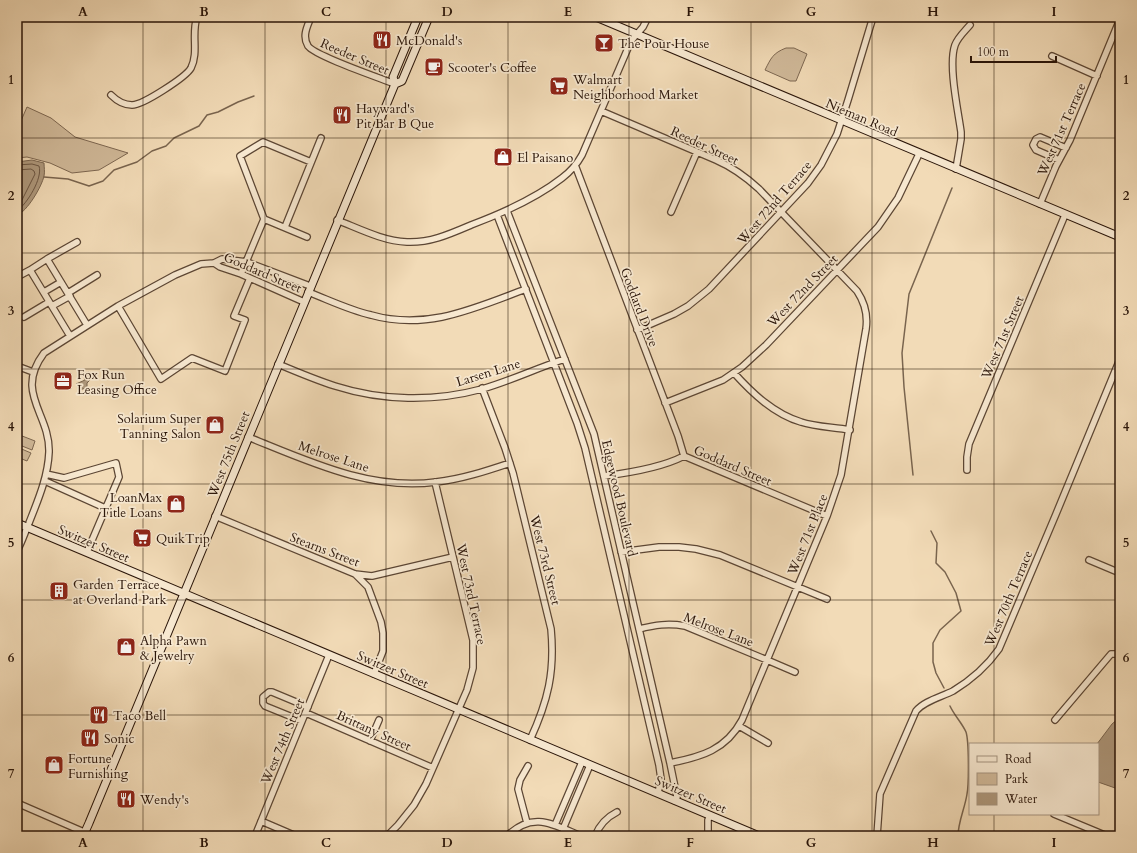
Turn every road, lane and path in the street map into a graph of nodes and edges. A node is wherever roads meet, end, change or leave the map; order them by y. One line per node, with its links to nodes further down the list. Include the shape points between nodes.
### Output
1 (195, 17): 14 (street, via 195,57 186,73 148,100 134,106 120,103)
2 (310, 17): 13 (street, Reeder Street, via 305,38 311,50)
3 (418, 17): 13 (main road, West 75th Street, via 393,76)
4 (429, 17): 13 (main road, West 75th Street, via 402,81)
5 (596, 17): 10 (main road, Nieman Road)
6 (648, 17): 10 (street)
7 (873, 17): 16 (street, West 72nd Terrace)
8 (1120, 19): 12 (street, West 71st Terrace)
9 (970, 25): 24 (street, via 955,45 953,62 961,132)
10 (636, 34): 15 (street); 16 (main road, Nieman Road)
11 (1052, 56): 12 (street)
12 (1097, 76): 18 (street, West 71st Terrace)
13 (395, 84): 32 (main road, West 75th Street)
14 (111, 96)
15 (601, 111): 19 (street, Reeder Street); 23 (street)
16 (842, 121): 20 (main road, Nieman Road); 28 (street, West 72nd Terrace, via 821,164 805,188)
17 (322, 138): 22 (street)
18 (1066, 148): 21 (street, West 71st Terrace); 21 (street, via 1040,137 1036,139 1033,145 1036,150)
19 (697, 152): 27 (street); 28 (street, Reeder Street, via 728,165 743,175)
20 (919, 154): 24 (main road, Nieman Road); 41 (street, West 72nd Street, via 887,215)
21 (1059, 160): 25 (street, West 71st Terrace)
22 (311, 162): 31 (street, via 263,142 240,156); 33 (street)
23 (576, 166): 26 (street, via 563,178); 56 (street, Goddard Drive)
24 (956, 169): 25 (main road, Nieman Road)
25 (1040, 204): 29 (main road, Nieman Road)
26 (507, 211): 30 (street); 58 (street, Edgewood Boulevard)
27 (671, 212)
28 (782, 213): 41 (street, Reeder Street); 56 (street, West 72nd Terrace, via 699,298 674,314)
29 (1065, 214): 35 (main road, Nieman Road); 71 (street, West 71st Street, via 970,444 966,457)
30 (497, 215): 32 (street, via 436,239 420,242 388,239); 48 (street, Edgewood Boulevard)
31 (264, 220): 33 (street); 38 (street)
32 (338, 220): 47 (main road, West 75th Street)
33 (285, 227): 34 (street)
34 (307, 236)
35 (1120, 237)
36 (77, 242): 37 (street)
37 (47, 259): 40 (street); 46 (street)
38 (247, 262): 39 (street, Goddard Street, via 222,259); 42 (street); 47 (street, Goddard Street)
39 (214, 263): 42 (street, Goddard Street); 53 (street, Goddard Street, via 201,264 175,275)
40 (30, 270): 44 (street); 49 (street)
41 (838, 270): 64 (street, West 72nd Street, via 766,345); 67 (street, West 71st Place, via 861,296 867,316)
42 (242, 274): 45 (street, Goddard Street)
43 (97, 275): 50 (street)
44 (17, 277)
45 (250, 278): 51 (street, Goddard Street); 53 (street, via 234,316 245,320 224,371 192,358 161,379)
46 (61, 282): 49 (street); 50 (street)
47 (309, 289): 48 (street, Goddard Street, via 372,316 415,320 461,314); 51 (main road, West 75th Street)
48 (526, 289): 60 (street, Edgewood Boulevard)
49 (44, 292): 52 (street)
50 (68, 294): 52 (street); 55 (street)
51 (304, 302): 61 (main road, West 75th Street)
52 (51, 304): 54 (street); 57 (street)
53 (118, 306): 55 (street, Goddard Street)
54 (24, 318)
55 (87, 325): 57 (street, Goddard Street)
56 (637, 330): 66 (street, Goddard Drive)
57 (70, 336): 63 (street, Goddard Street, via 44,353)
58 (565, 359): 60 (street, Larsen Lane); 73 (street, Edgewood Boulevard, via 594,434)
59 (1120, 359): 131 (street, West 70th Terrace, via 999,649 986,666 961,686 920,706 916,711 880,794)
60 (554, 362): 65 (street, Larsen Lane); 111 (street, Edgewood Boulevard, via 590,465 659,765 661,779)
61 (278, 364): 65 (street, Larsen Lane, via 335,386 391,397 442,396); 68 (main road, West 75th Street)
62 (17, 366): 63 (street)
63 (33, 372): 72 (street, via 32,394 48,440)
64 (734, 372): 66 (street, West 72nd Street, via 713,385); 67 (street, via 766,403 785,416 802,422)
65 (482, 388): 70 (street, West 73rd Street)
66 (665, 403): 69 (street, Goddard Drive)
67 (850, 430): 78 (street, West 71st Place, via 841,475)
68 (248, 437): 75 (street, Melrose Lane, via 346,474 388,482); 77 (main road, West 75th Street)
69 (684, 456): 73 (street, Goddard Street, via 661,465); 78 (street, Goddard Street)
70 (510, 463): 75 (street, Melrose Lane, via 479,473); 103 (street, West 73rd Street, via 551,629 552,670 549,689)
71 (967, 470)
72 (46, 474): 74 (street); 76 (street, via 64,478 116,463 119,477)
73 (604, 476): 83 (street, Edgewood Boulevard)
74 (45, 481): 76 (street); 80 (street)
75 (435, 482): 84 (street, West 73rd Terrace)
76 (105, 508): 82 (street)
77 (215, 516): 87 (street, Stearns Street); 89 (main road, West 75th Street)
78 (827, 516): 88 (street, West 71st Place)
79 (17, 523): 80 (main road, Switzer Street)
80 (27, 527): 81 (street); 82 (main road, Switzer Street)
81 (17, 551)
82 (87, 552): 89 (main road, Switzer Street)
83 (621, 552): 88 (street, via 659,547 696,549); 91 (street, Edgewood Boulevard)
84 (453, 556): 87 (street, Stearns Street, via 372,576); 98 (street, West 73rd Terrace, via 474,650 472,675)
85 (1089, 560): 86 (street)
86 (1120, 573)
87 (355, 574): 96 (street, via 368,587 383,632 383,651)
88 (797, 587): 90 (street); 94 (street, West 71st Place)
89 (184, 593): 93 (main road, Switzer Street); 121 (main road, West 75th Street)
90 (827, 599)
91 (638, 629): 94 (street, Melrose Lane, via 661,624 684,626); 107 (street, Edgewood Boulevard)
92 (1120, 654): 100 (street, via 1112,654)
93 (329, 655): 96 (main road, Switzer Street); 97 (street, West 74th Street)
94 (767, 660): 95 (street, Melrose Lane); 102 (street, West 71st Place)
95 (795, 672)
96 (374, 674): 98 (main road, Switzer Street)
97 (307, 710): 101 (street, West 74th Street); 101 (street, Brittany Street, via 272,692 264,697 265,706); 104 (street, Brittany Street)
98 (459, 710): 103 (main road, Switzer Street); 110 (street, West 73rd Terrace)
99 (379, 720): 104 (street)
100 (1054, 720)
101 (302, 721): 117 (street, West 74th Street)
102 (739, 726): 105 (street); 107 (street, West 71st Place, via 722,744 710,752 696,758)
103 (530, 740): 106 (main road, Switzer Street)
104 (370, 741): 110 (street, Brittany Street)
105 (768, 743)
106 (582, 762): 108 (main road, Switzer Street); 119 (street)
107 (670, 763): 112 (street, Edgewood Boulevard)
108 (590, 765): 111 (main road, Switzer Street); 120 (street)
109 (528, 766): 118 (street, via 518,789)
110 (433, 768): 125 (street, West 73rd Terrace, via 414,805)
111 (658, 793): 112 (main road, Switzer Street)
112 (676, 801): 115 (main road, Switzer Street)
113 (17, 803): 121 (street)
114 (617, 812): 128 (street, via 599,827)
115 (710, 815): 129 (street); 130 (main road, Switzer Street)
116 (1056, 815): 132 (street)
117 (261, 821): 123 (street, West 74th Street); 124 (street)
118 (527, 823): 119 (street); 126 (street)
119 (555, 825): 120 (street)
120 (563, 829): 127 (street)
121 (84, 835): 122 (street)
122 (92, 836)
123 (255, 836)
124 (296, 836)
125 (387, 836)
126 (507, 836)
127 (580, 836)
128 (594, 836)
129 (708, 836)
130 (760, 836)
131 (877, 836)
132 (1107, 836)

